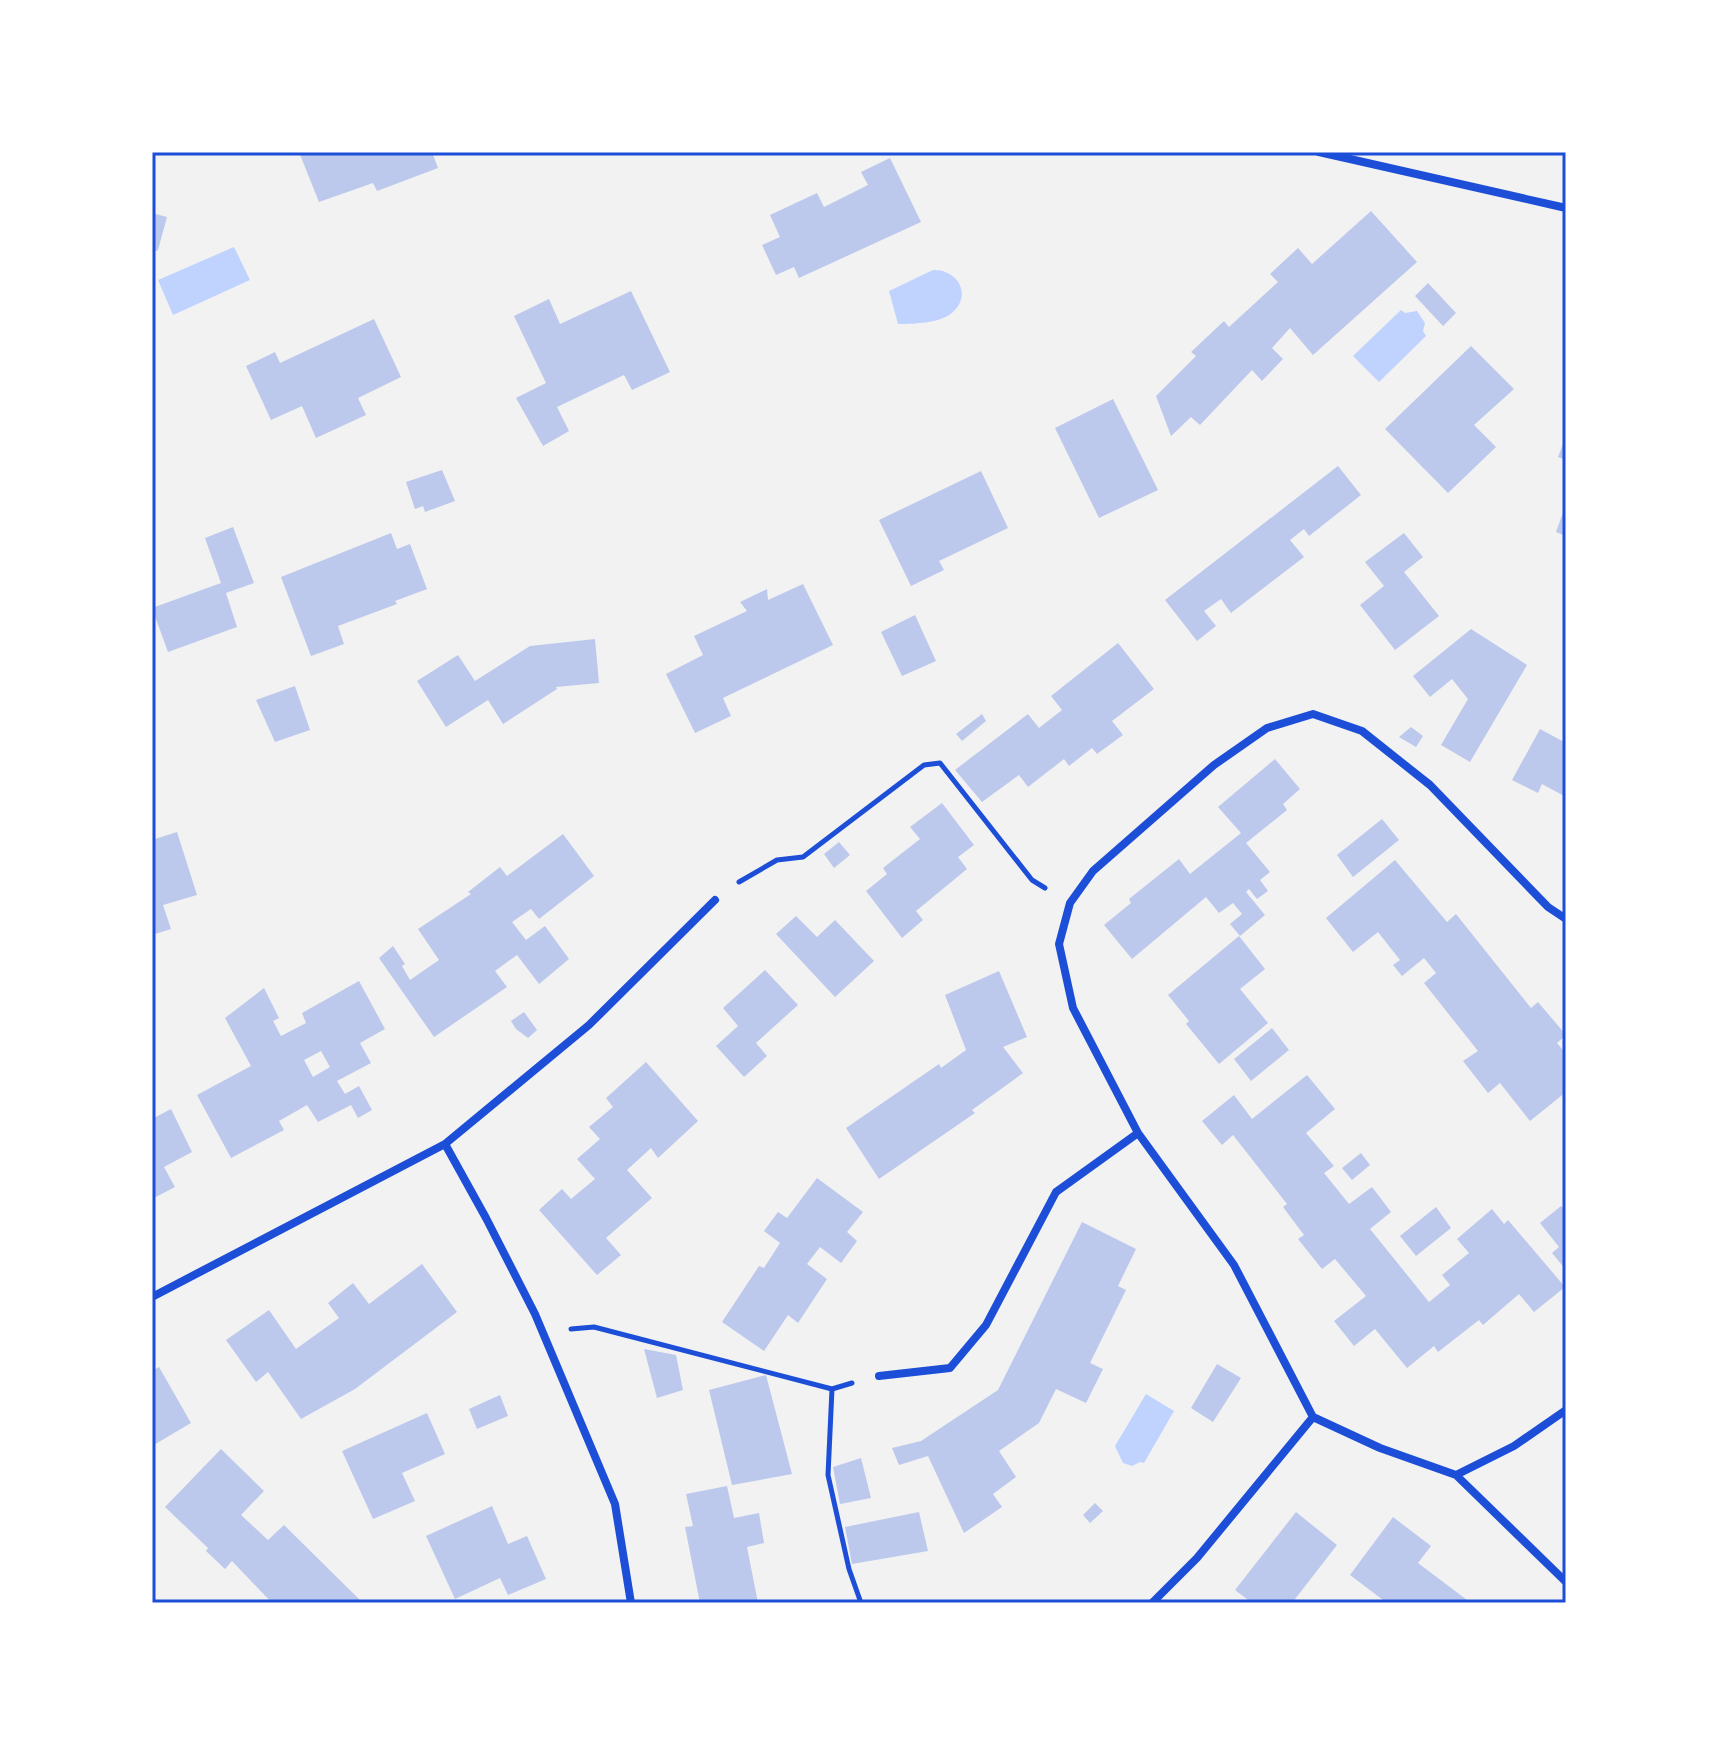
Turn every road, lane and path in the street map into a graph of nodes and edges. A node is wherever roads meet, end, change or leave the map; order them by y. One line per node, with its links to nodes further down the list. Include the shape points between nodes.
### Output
1 (1319, 152): 2 (street)
2 (1566, 208)
3 (715, 900): 4 (path, via 777,860 803,857 924,765 940,763 1032,880); 7 (street, via 589,1025)
4 (1070, 903): 5 (street, via 1093,871 1214,765 1267,728 1313,714 1362,731 1430,785 1548,907); 6 (street, via 1059,944 1073,1008)
5 (1566, 919)
6 (1138, 1133): 10 (street, via 1056,1192 986,1325 950,1368); 13 (street, via 1234,1265)
7 (445, 1144): 8 (street); 9 (street)
8 (152, 1297)
9 (542, 1332): 11 (path, via 594,1327); 16 (street, via 615,1504)
10 (879, 1376): 11 (path)
11 (832, 1389): 17 (path, via 828,1475)
12 (1566, 1410): 14 (street, via 1514,1446)
13 (1313, 1417): 14 (street); 18 (street, via 1197,1558)
14 (1456, 1475): 15 (street)
15 (1566, 1582)
16 (631, 1603)
17 (861, 1603)
18 (1152, 1603)

